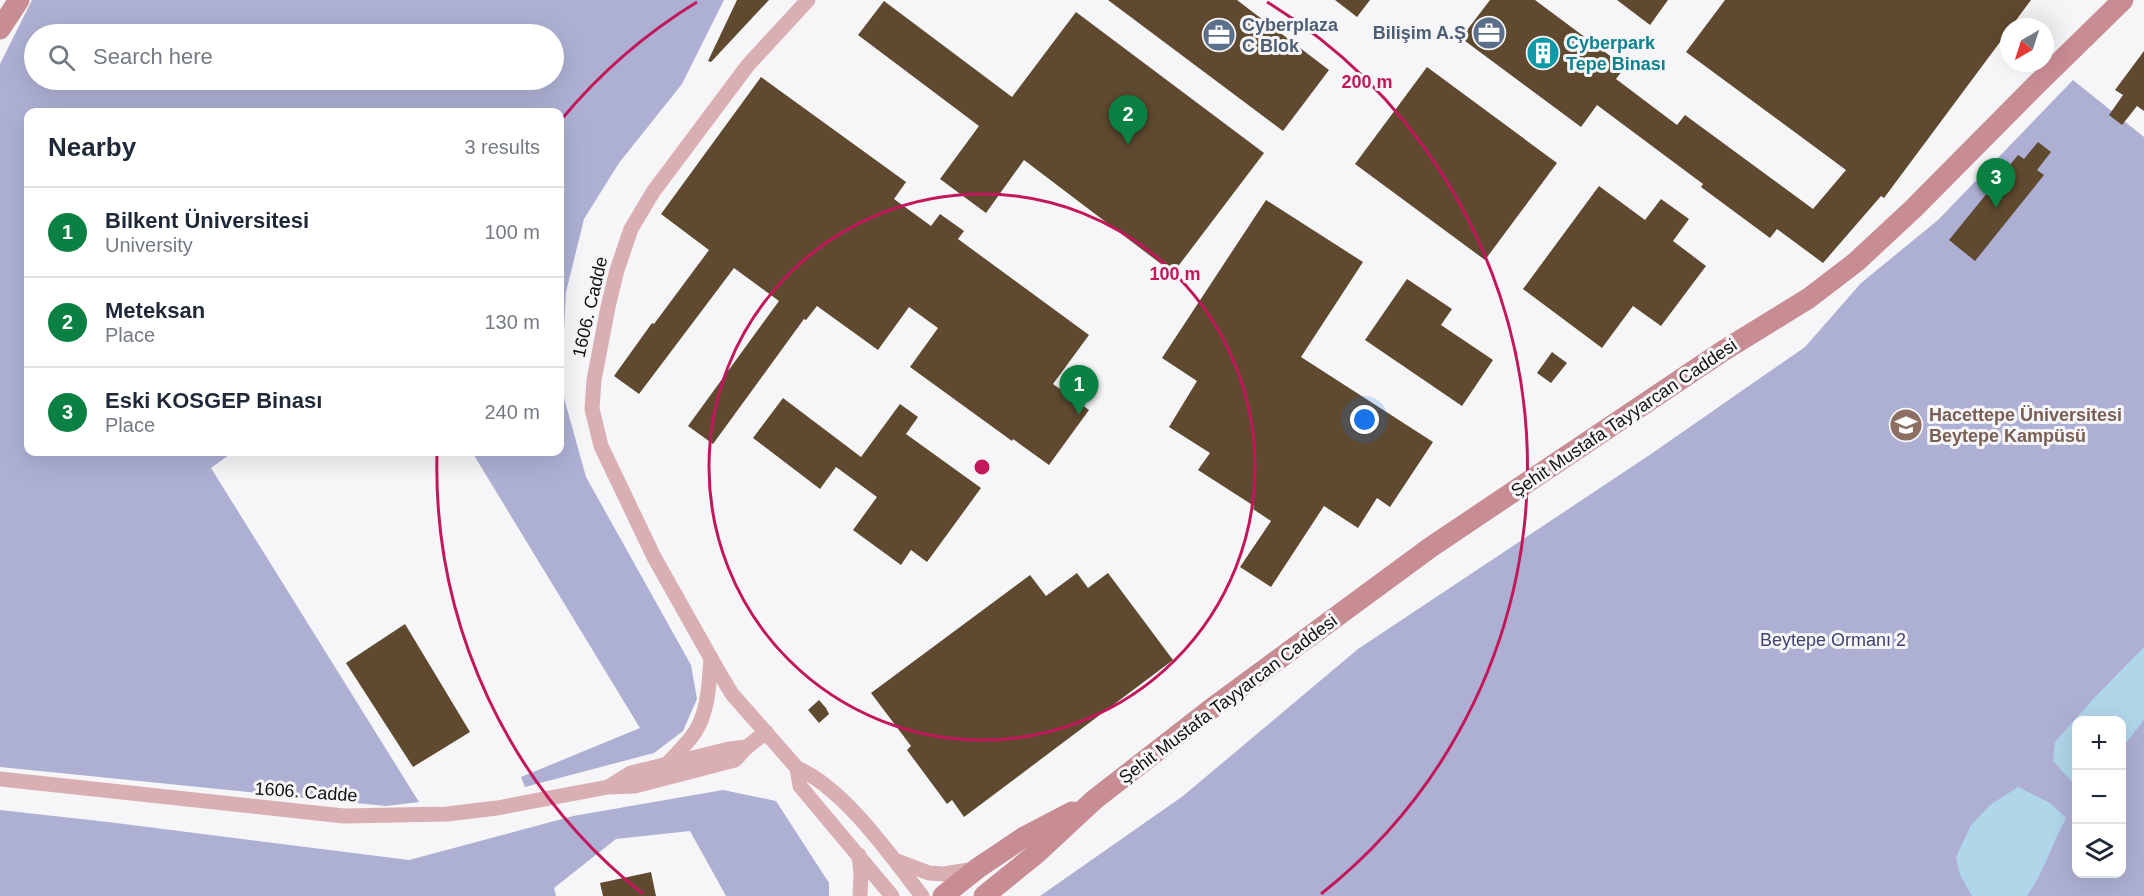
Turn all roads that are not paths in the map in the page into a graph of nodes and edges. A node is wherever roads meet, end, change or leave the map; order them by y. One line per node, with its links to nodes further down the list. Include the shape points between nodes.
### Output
1 (19, 0): 4 (main road)
2 (808, 0): 5 (street, 1606. Cadde, via 748,65 653,192 631,228 617,270 594,380 592,409 601,446 654,557)
3 (2123, 0): 12 (main road, Şehit Mustafa Tayyarcan Caddesi, via 1856,262 1809,298 1431,548 1252,678)
4 (0, 29)
5 (711, 657): 6 (street, 1606. Cadde, via 732,694); 8 (street, via 702,720)
6 (766, 732): 7 (street, 1606. Cadde); 9 (street)
7 (747, 747): 8 (street, 1606. Cadde); 11 (street, 1606. Cadde, via 735,760 635,786)
8 (667, 764): 11 (street, 1606. Cadde, via 631,773)
9 (796, 768): 13 (street, via 800,786); 14 (street, via 823,783)
10 (0, 779): 11 (street, 1606. Cadde, via 344,816 447,814)
11 (608, 787)
12 (1094, 800): 15 (main road, Şehit Mustafa Tayyarcan Caddesi, via 1023,837); 20 (main road, Şehit Mustafa Tayyarcan Caddesi)
13 (859, 855): 16 (street); 17 (street)
14 (894, 860): 15 (street, via 929,873); 18 (street)
15 (978, 868): 19 (main road, Şehit Mustafa Tayyarcan Caddesi)
16 (860, 896)
17 (892, 896)
18 (922, 896)
19 (943, 896)
20 (984, 896)

